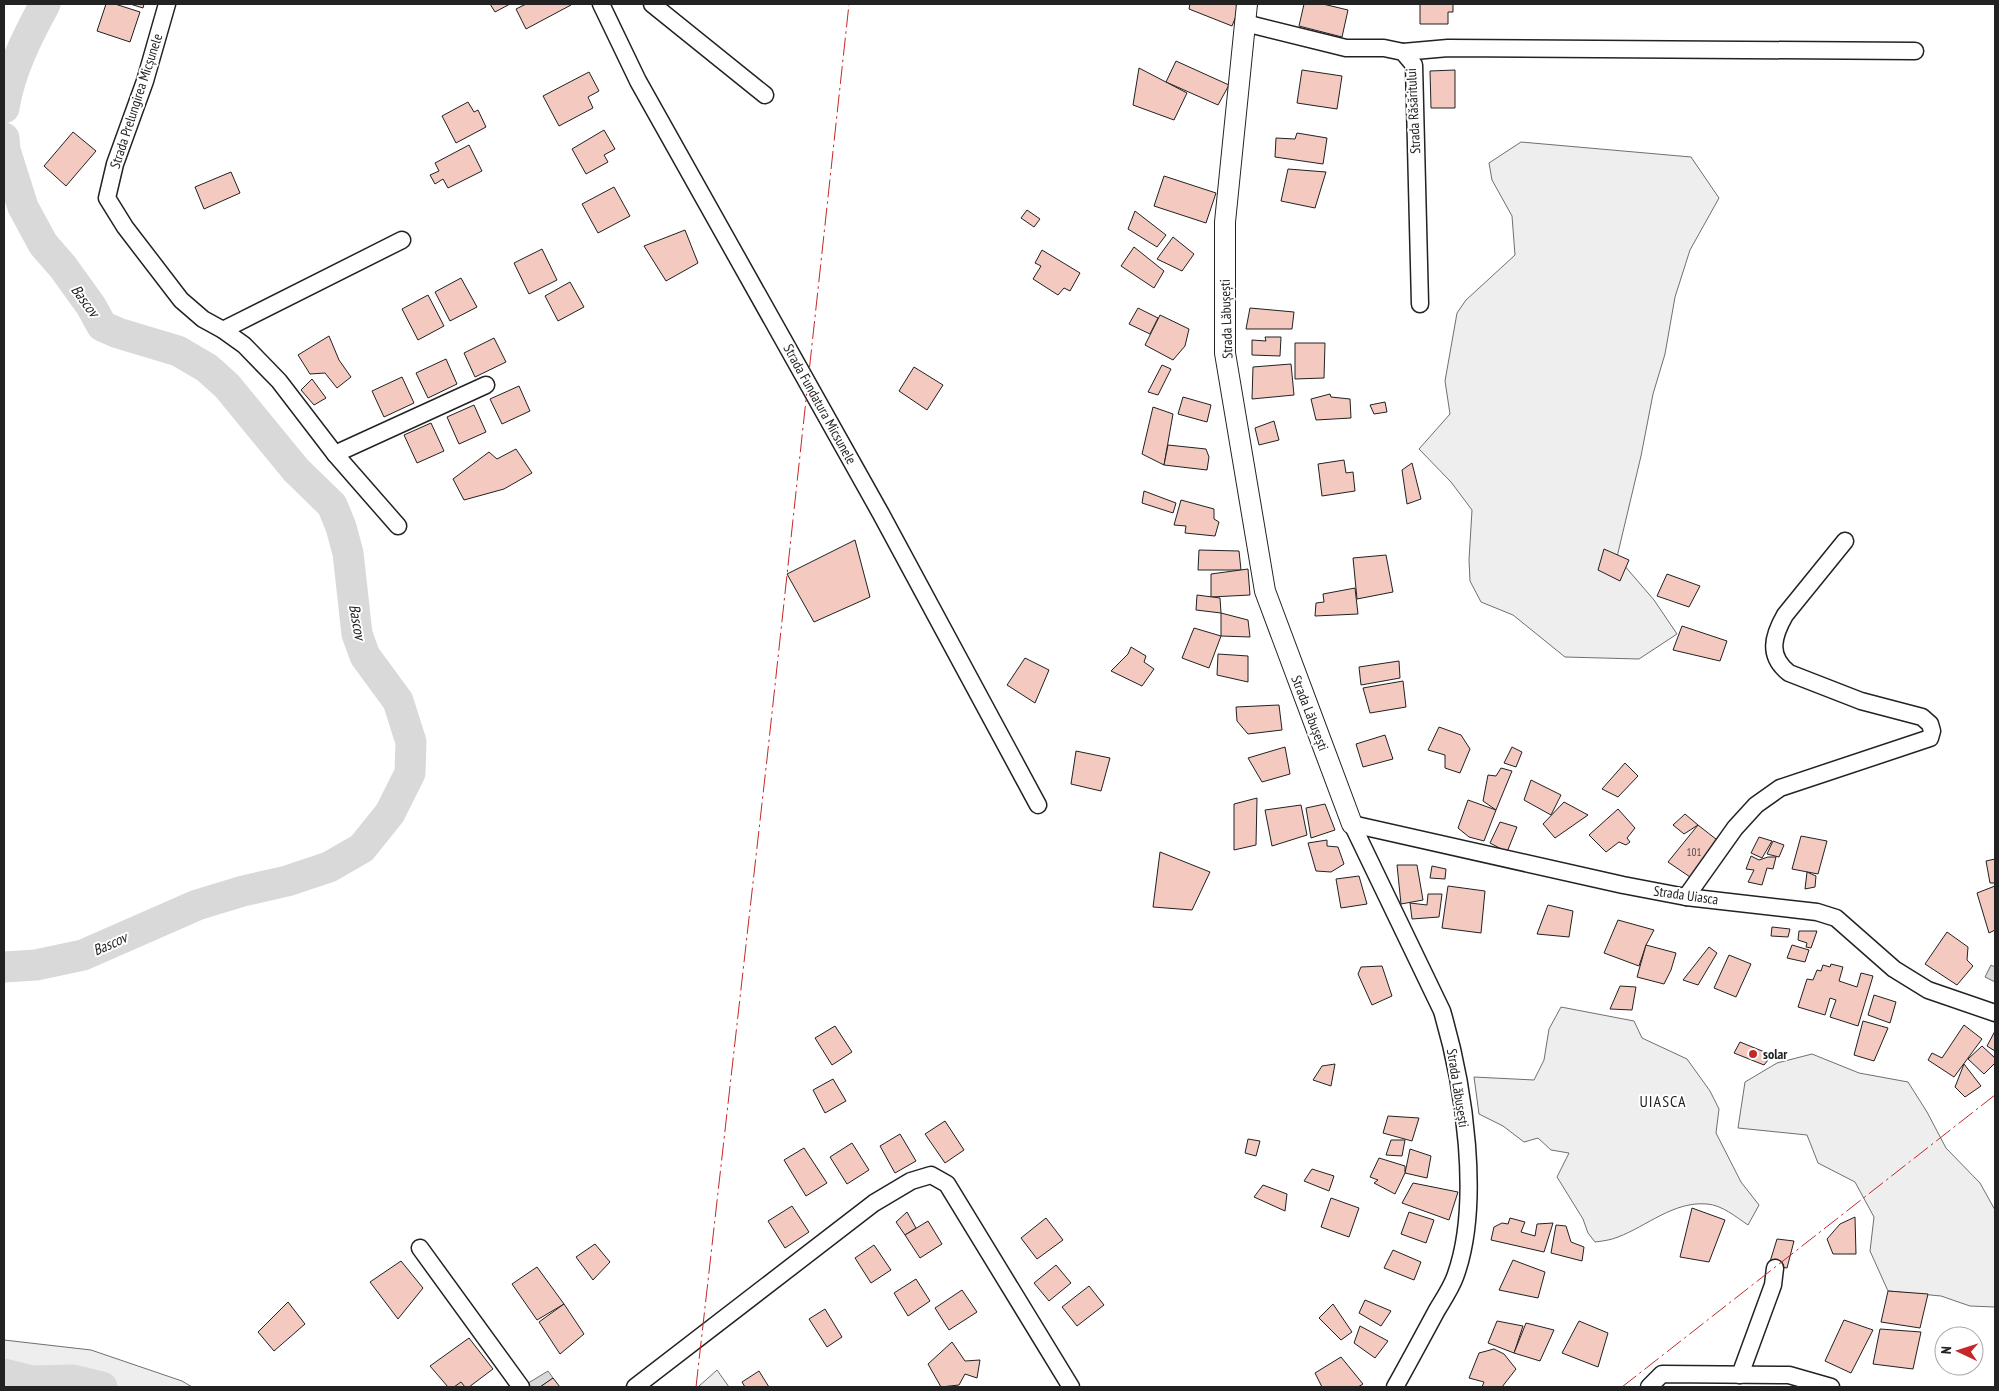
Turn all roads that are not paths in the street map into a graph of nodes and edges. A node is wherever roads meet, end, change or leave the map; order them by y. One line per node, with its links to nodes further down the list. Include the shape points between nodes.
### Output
1 (167, 4): 10 (street, Strada Prelungirea Micșunele, via 107,198 180,300)
2 (601, 4): 15 (street, Strada Fundatura Micsunele, via 638,81 882,514)
3 (652, 4): 7 (street)
4 (1246, 13): 5 (street, Strada Răsăritului, via 1346,48 1384,48); 16 (street, Strada Lăbușești, via 1224,222 1225,353 1265,591)
5 (1403, 52): 6 (street, via 1448,48); 9 (street, Strada Răsăritului, via 1414,65)
6 (1916, 52)
7 (765, 95)
8 (402, 240): 10 (street)
9 (1420, 304)
10 (223, 330): 12 (street, via 244,345 279,381)
11 (486, 385): 12 (street)
12 (335, 454): 13 (street)
13 (398, 526)
14 (1845, 541): 17 (street, via 1785,615 1778,628 1774,653 1780,666 1789,673 1861,701 1922,717 1930,724 1930,738 1780,788 1756,805 1735,828)
15 (1038, 805)
16 (1352, 824): 17 (street, Strada Uiasca, via 1623,886); 25 (street, Strada Lăbușești, via 1442,1011 1464,1118 1469,1188 1466,1233 1455,1277)
17 (1686, 897): 18 (street, Strada Uiasca, via 1817,912 1836,918 1894,969 1928,990)
18 (1995, 1013)
19 (420, 1248): 22 (street)
20 (1775, 1268): 21 (street, via 1773,1285)
21 (1740, 1375): 26 (street, via 1662,1374); 27 (street, via 1789,1376)
22 (521, 1387)
23 (635, 1387): 24 (street, via 874,1203 910,1181 931,1175 947,1184)
24 (1071, 1387)
25 (1395, 1387)
26 (1649, 1387)
27 (1832, 1387)

